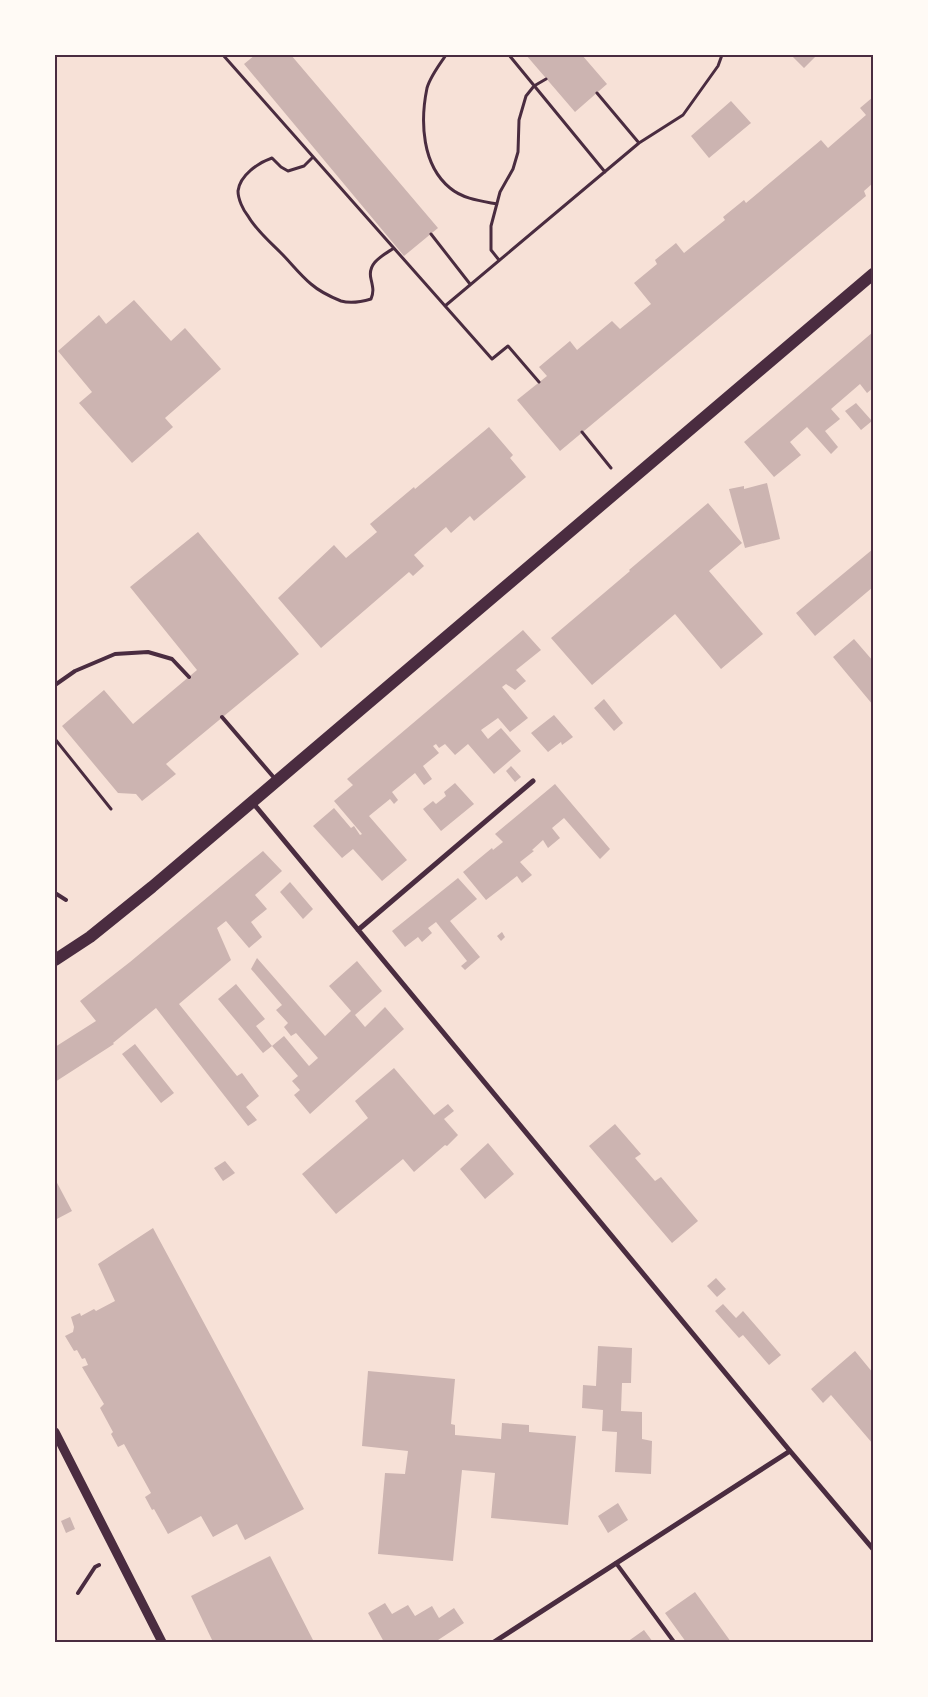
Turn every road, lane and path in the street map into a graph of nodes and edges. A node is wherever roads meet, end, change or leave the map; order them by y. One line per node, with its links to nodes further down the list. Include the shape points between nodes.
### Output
1 (223, 55): 9 (path)
2 (446, 55): 11 (path, via 428,87 424,131 426,150 437,174 452,190 474,200)
3 (509, 55): 6 (path)
4 (722, 55): 8 (path, via 718,66 683,115)
5 (546, 79): 6 (path)
6 (534, 86): 10 (path); 11 (path, via 526,96 519,120 518,152 513,169)
7 (597, 93): 8 (path)
8 (639, 143): 10 (path)
9 (313, 157): 13 (path); 13 (path, via 304,166 288,171 272,158 259,163 240,183 240,200 258,229 312,284 342,301 358,303 371,299 374,289 371,268 376,260)
10 (605, 172): 14 (path)
11 (497, 204): 14 (path, via 492,226 492,250)
12 (431, 234): 16 (path)
13 (394, 248): 17 (path)
14 (499, 260): 16 (path)
15 (873, 274): 20 (main road)
16 (470, 284): 17 (path)
17 (445, 306): 18 (path, via 492,359 508,346)
18 (539, 382)
19 (582, 432): 20 (path)
20 (625, 486): 25 (main road)
21 (189, 677): 22 (lane, via 172,659 148,652 115,654 75,671)
22 (55, 685)
23 (222, 717): 25 (lane)
24 (55, 738): 28 (path)
25 (277, 781): 27 (main road)
26 (533, 781): 31 (street)
27 (252, 802): 31 (street); 32 (main road, via 90,937)
28 (111, 809)
29 (55, 893): 30 (lane)
30 (66, 900)
31 (358, 930): 34 (street)
32 (55, 960)
33 (55, 1432): 39 (street)
34 (790, 1451): 35 (street); 36 (street)
35 (873, 1549)
36 (616, 1563): 40 (street); 41 (lane)
37 (99, 1565): 38 (lane)
38 (78, 1593)
39 (162, 1642)
40 (494, 1642)
41 (674, 1642)

